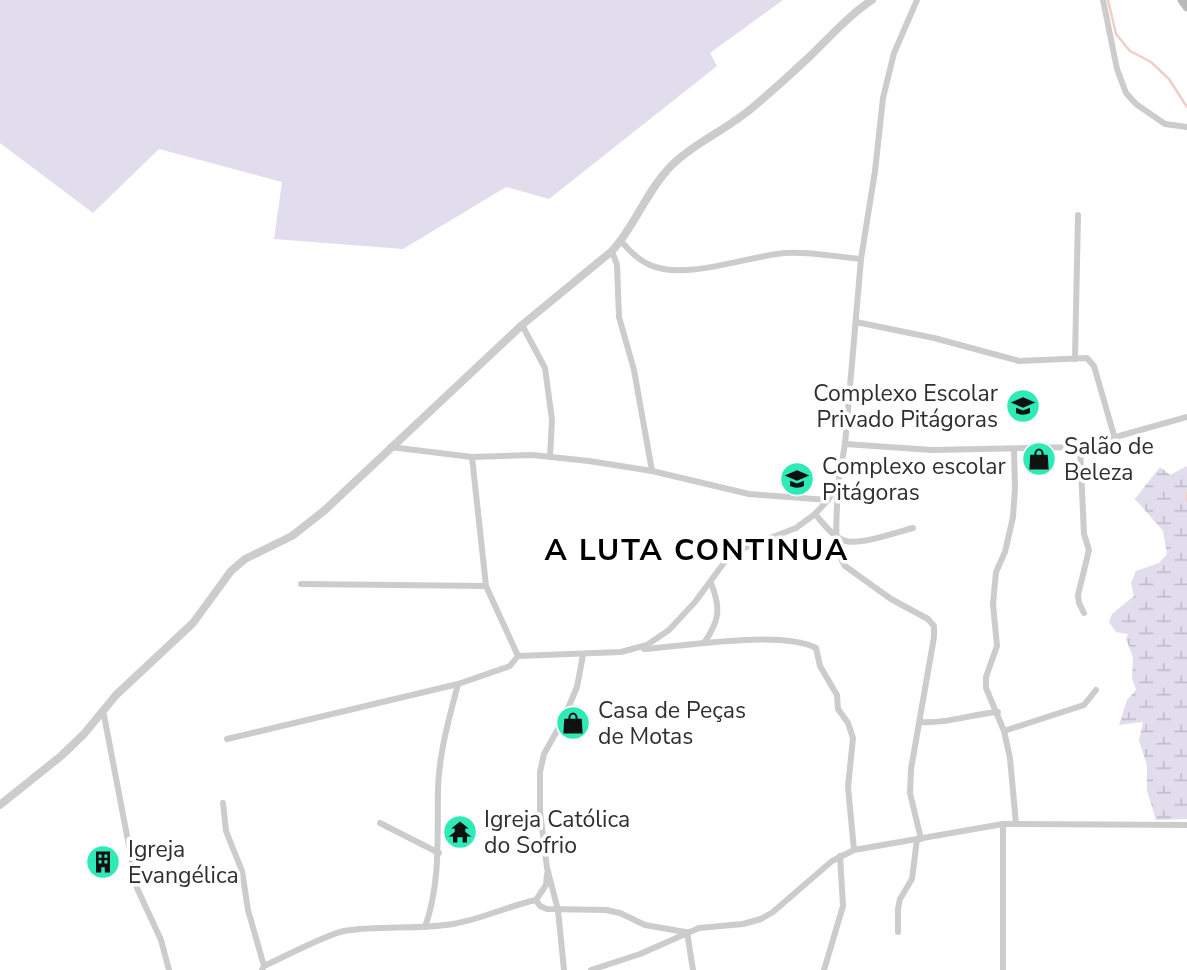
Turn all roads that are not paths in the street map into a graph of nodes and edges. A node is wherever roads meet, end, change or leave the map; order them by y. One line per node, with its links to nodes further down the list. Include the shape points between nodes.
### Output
1 (872, 0): 6 (street, via 752,108 669,168)
2 (917, 0): 8 (street, via 894,53 883,98)
3 (1103, 0): 4 (street, via 1126,93 1166,124)
4 (1187, 128)
5 (1078, 215): 11 (street)
6 (621, 241): 7 (street); 8 (street, via 637,257 660,269 712,267 789,252)
7 (612, 251): 10 (street); 20 (street, via 619,317 634,370)
8 (861, 259): 9 (street)
9 (856, 322): 11 (street, via 1019,360); 14 (street)
10 (522, 326): 15 (street); 19 (street, via 545,368 552,420)
11 (1075, 359): 13 (street, via 1087,358 1094,366)
12 (1187, 416): 13 (street)
13 (1115, 439): 16 (street)
14 (845, 444): 17 (street); 21 (street)
15 (390, 447): 18 (street); 36 (street, via 305,526 231,571 192,623)
16 (1080, 447): 17 (street); 29 (street, via 1088,550 1077,595)
17 (1014, 449): 37 (street, via 1013,517 996,572 997,646 986,677 986,688)
18 (472, 457): 19 (street); 28 (street)
19 (550, 457): 20 (street)
20 (652, 471): 22 (street, via 749,494)
21 (838, 484): 22 (street); 25 (street)
22 (828, 500): 23 (street)
23 (815, 514): 25 (street); 26 (street, via 796,528 729,556)
24 (912, 528): 25 (street, via 856,541)
25 (837, 537): 38 (street, via 845,566 934,626)
26 (711, 583): 30 (street, via 719,603 715,627); 31 (street, via 669,630)
27 (301, 584): 28 (street)
28 (485, 586): 33 (street)
29 (1084, 613)
30 (704, 643): 31 (street); 48 (street, via 798,641 816,648 853,738 848,787)
31 (634, 650): 32 (street)
32 (583, 655): 33 (street); 51 (street, via 577,687 544,754 540,772)
33 (518, 656): 34 (street, via 510,666)
34 (458, 684): 40 (street); 49 (street, via 439,767)
35 (1096, 690): 39 (street, via 1084,705)
36 (103, 710): 42 (street, via 61,756); 58 (street, via 137,888)
37 (998, 712): 38 (street, via 940,723); 39 (street)
38 (920, 722): 47 (street, via 910,793)
39 (1004, 731): 45 (street)
40 (227, 738)
41 (223, 803): 57 (street, via 226,831 242,871)
42 (0, 804)
43 (380, 822): 49 (street)
44 (1003, 824): 45 (street); 47 (street); 63 (street)
45 (1016, 824): 46 (street)
46 (1187, 825)
47 (919, 839): 48 (street); 56 (street, via 912,879 900,899)
48 (853, 850): 50 (street)
49 (439, 853): 54 (street)
50 (840, 856): 55 (street, via 761,919); 62 (street, via 843,906)
51 (547, 867): 52 (street); 53 (street)
52 (537, 900): 53 (street, via 540,906); 54 (street)
53 (558, 910): 55 (street, via 606,910 645,925); 59 (street)
54 (425, 928): 57 (street, via 342,931)
55 (687, 932): 60 (street); 61 (street)
56 (898, 932)
57 (263, 968)
58 (169, 970)
59 (564, 970)
60 (591, 970)
61 (693, 970)
62 (824, 970)
63 (1003, 970)

